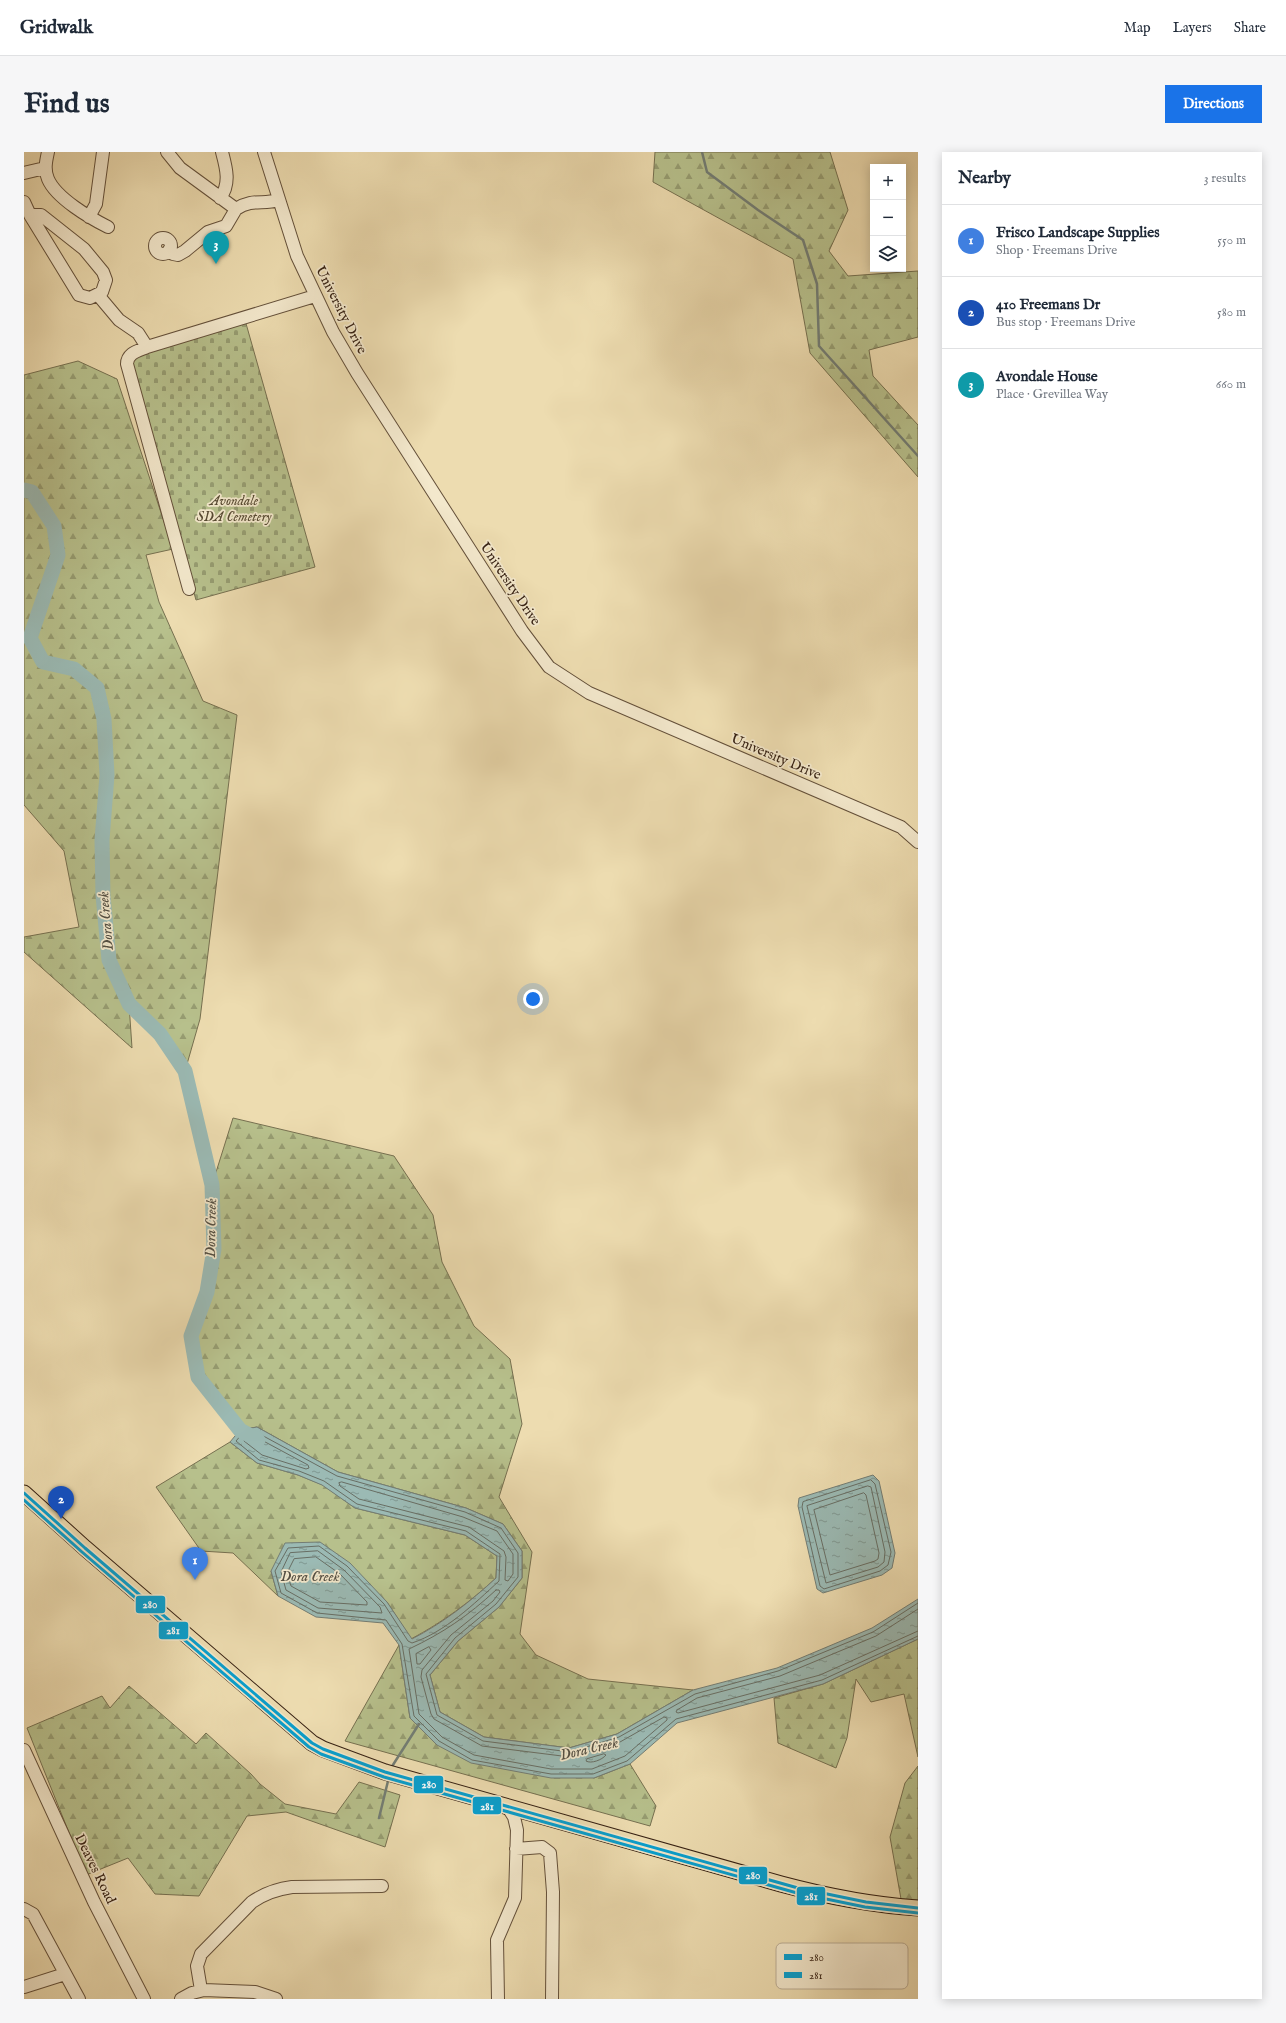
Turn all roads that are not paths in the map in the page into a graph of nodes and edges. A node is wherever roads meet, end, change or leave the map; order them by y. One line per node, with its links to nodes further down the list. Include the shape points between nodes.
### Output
1 (48, 152): 6 (street)
2 (103, 152): 13 (street, via 96,204)
3 (167, 152): 8 (street, via 180,168)
4 (222, 152): 8 (street, via 227,173 225,191)
5 (264, 152): 9 (street, University Drive)
6 (45, 168): 7 (street); 13 (street, via 50,184)
7 (24, 173)
8 (220, 198): 11 (street)
9 (278, 200): 11 (street, via 270,203 250,202); 17 (street, University Drive, via 297,256)
10 (24, 202): 12 (street)
11 (236, 209): 15 (street, via 226,226 208,232 185,252 178,255)
12 (30, 215): 16 (street, via 78,295 90,298); 16 (street, via 41,215 84,249 98,264 106,280 102,292)
13 (89, 217): 14 (street)
14 (108, 227)
15 (169, 250)
16 (98, 295): 18 (street, via 119,320 138,333)
17 (315, 296): 18 (street); 20 (street, University Drive, via 357,373 522,631 550,667 589,693 901,827)
18 (147, 347): 19 (street, via 131,355 127,359 127,364)
19 (189, 589)
20 (918, 842)
21 (24, 1493): 23 (main road, via 312,1743 385,1772)
22 (24, 1750): 34 (street, Deaves Road, via 80,1874)
23 (507, 1806): 24 (main road); 25 (street, via 514,1816)
24 (540, 1815): 25 (street, via 522,1822); 29 (main road, via 834,1898)
25 (517, 1830): 26 (street)
26 (516, 1849): 37 (street, via 515,1898 497,1940); 38 (street, via 542,1847 550,1853 553,1892)
27 (382, 1886): 32 (street, via 292,1887 262,1895 201,1954 197,1966)
28 (24, 1908): 30 (street, via 33,1914)
29 (918, 1908)
30 (65, 1974): 31 (street); 33 (street)
31 (24, 1987)
32 (201, 1990): 35 (street); 36 (street, via 247,1991)
33 (79, 1999)
34 (144, 1999)
35 (181, 1999)
36 (276, 1999)
37 (498, 1999)
38 (552, 1999)

